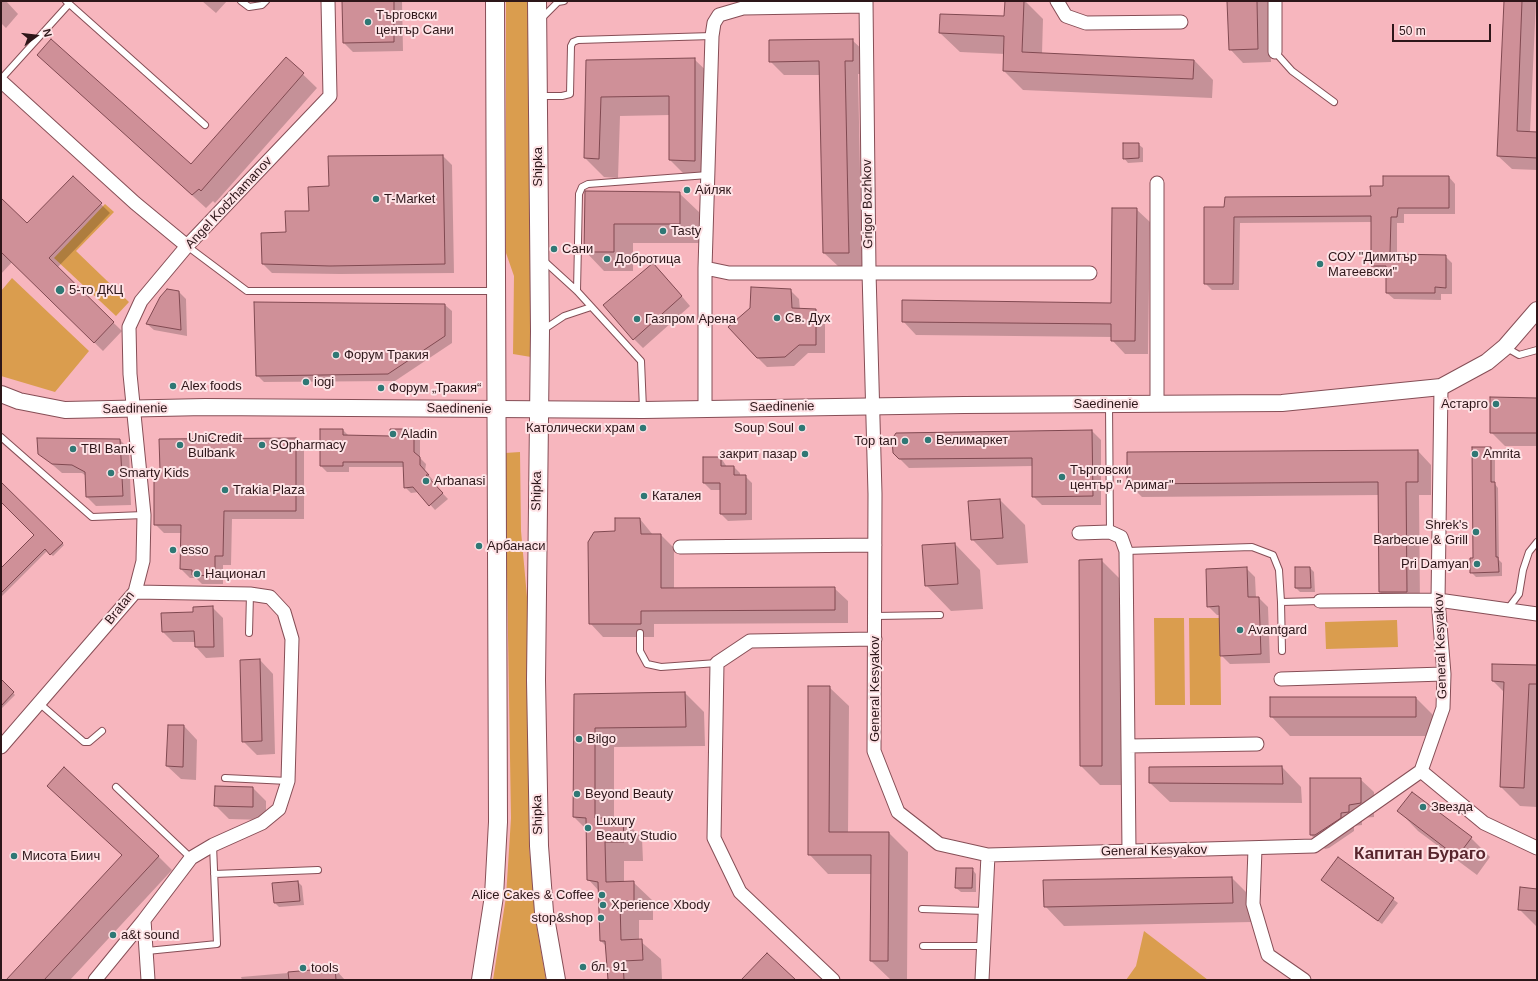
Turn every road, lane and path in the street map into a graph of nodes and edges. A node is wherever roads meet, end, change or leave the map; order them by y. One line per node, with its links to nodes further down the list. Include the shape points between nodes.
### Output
1 (241, 1): 2 (lane, via 249,7 262,6)
2 (266, 1)
3 (328, 1): 21 (street, Angel Kodzhamanov, via 330,96)
4 (495, 1): 26 (main road)
5 (537, 1): 12 (main road, Shipka)
6 (559, 1): 12 (lane)
7 (1057, 1): 11 (street, via 1066,16 1086,23)
8 (1275, 1): 14 (street)
9 (67, 2): 15 (lane); 18 (lane)
10 (866, 4): 13 (street, via 743,8 719,16 714,23); 24 (street, Grigor Bozhkov)
11 (1181, 22)
12 (537, 23): 16 (main road, Shipka)
13 (712, 36): 16 (lane, via 578,40 571,46 570,94); 19 (street)
14 (1275, 52): 17 (lane, via 1292,71)
15 (1, 80): 21 (street)
16 (538, 96): 22 (main road, Shipka)
17 (1334, 102)
18 (205, 125)
19 (708, 175): 23 (street); 27 (lane, via 588,184 582,187 579,194)
20 (1156, 183): 36 (street)
21 (187, 246): 26 (lane, via 247,290); 39 (street, Angel Kodzhamanov, via 141,301 129,327)
22 (539, 256): 27 (lane); 30 (main road, Shipka)
23 (705, 268): 24 (street, via 729,272); 38 (street)
24 (869, 272): 25 (street); 37 (street, Grigor Bozhkov)
25 (1090, 273)
26 (496, 291): 40 (main road)
27 (577, 291): 28 (lane)
28 (591, 307): 30 (lane, via 564,316); 42 (lane, via 641,361)
29 (1537, 310): 31 (street, Saedinenie)
30 (540, 332): 41 (main road, Shipka)
31 (1505, 347): 32 (lane, via 1518,355); 33 (street, Saedinenie, via 1487,362)
32 (1537, 350)
33 (1441, 387): 36 (street, Saedinenie, via 1282,403); 53 (street, General Kesyakov)
34 (1, 394): 39 (street, Saedinenie, via 19,402 65,410)
35 (1109, 404): 36 (street, Saedinenie); 37 (street, Saedinenie); 45 (lane)
36 (1157, 404)
37 (873, 406): 38 (street, Saedinenie); 48 (street, General Kesyakov)
38 (705, 408): 42 (street, Saedinenie)
39 (134, 409): 40 (street, Saedinenie); 44 (street, Bratan)
40 (498, 409): 41 (street, Saedinenie); 92 (main road, via 498,822 494,896)
41 (538, 409): 42 (street, Saedinenie); 93 (main road, Shipka, via 538,846 544,912)
42 (643, 410)
43 (1, 436): 44 (lane, via 92,517)
44 (144, 515): 51 (street, Bratan, via 143,561)
45 (1110, 532): 46 (street); 50 (street, via 1121,537)
46 (1079, 533)
47 (1537, 542): 56 (lane, via 1529,552 1522,570 1519,594)
48 (876, 545): 49 (street); 59 (street, General Kesyakov)
49 (680, 547)
50 (1126, 551): 54 (lane, via 1252,547 1273,555 1279,570); 70 (street)
51 (135, 592): 52 (street); 67 (street, Bratan)
52 (250, 594): 60 (lane); 74 (street, via 270,598 284,612 292,639)
53 (1438, 600): 55 (street); 56 (street); 65 (street, General Kesyakov)
54 (1281, 602): 55 (lane); 63 (lane)
55 (1320, 602)
56 (1507, 610): 57 (street)
57 (1537, 614)
58 (940, 615): 59 (lane)
59 (875, 616): 62 (street, General Kesyakov)
60 (249, 633)
61 (640, 633): 64 (lane, via 640,651 647,664 661,667)
62 (874, 639): 64 (street, via 750,641); 80 (street, General Kesyakov, via 874,751 898,812 938,844)
63 (1282, 650)
64 (716, 663): 94 (street, via 714,838 740,892)
65 (1444, 674): 66 (street); 72 (street, General Kesyakov, via 1443,708)
66 (1281, 679)
67 (39, 703): 68 (lane, via 84,742 89,742); 71 (street, Bratan)
68 (102, 731)
69 (1257, 744): 70 (street)
70 (1128, 746): 79 (street)
71 (1, 747)
72 (1421, 771): 77 (street, via 1484,824); 78 (street, General Kesyakov, via 1314,846)
73 (225, 778): 74 (lane)
74 (288, 781): 76 (street, via 279,809 262,823)
75 (116, 787): 81 (lane)
76 (213, 845): 81 (street); 83 (lane)
77 (1537, 848)
78 (1254, 849): 79 (street, General Kesyakov); 96 (street, via 1253,904 1268,955)
79 (1129, 851): 80 (street, General Kesyakov)
80 (988, 855): 85 (street)
81 (191, 858): 86 (street)
82 (318, 870): 83 (lane)
83 (214, 874): 89 (lane, via 217,944)
84 (922, 909): 85 (lane)
85 (986, 911): 88 (street)
86 (144, 920): 89 (street); 90 (street)
87 (923, 946): 88 (lane)
88 (984, 946): 95 (street)
89 (147, 951): 91 (street)
90 (95, 980)
91 (148, 980)
92 (481, 980)
93 (556, 980)
94 (833, 980)
95 (982, 980)
96 (1304, 980)

